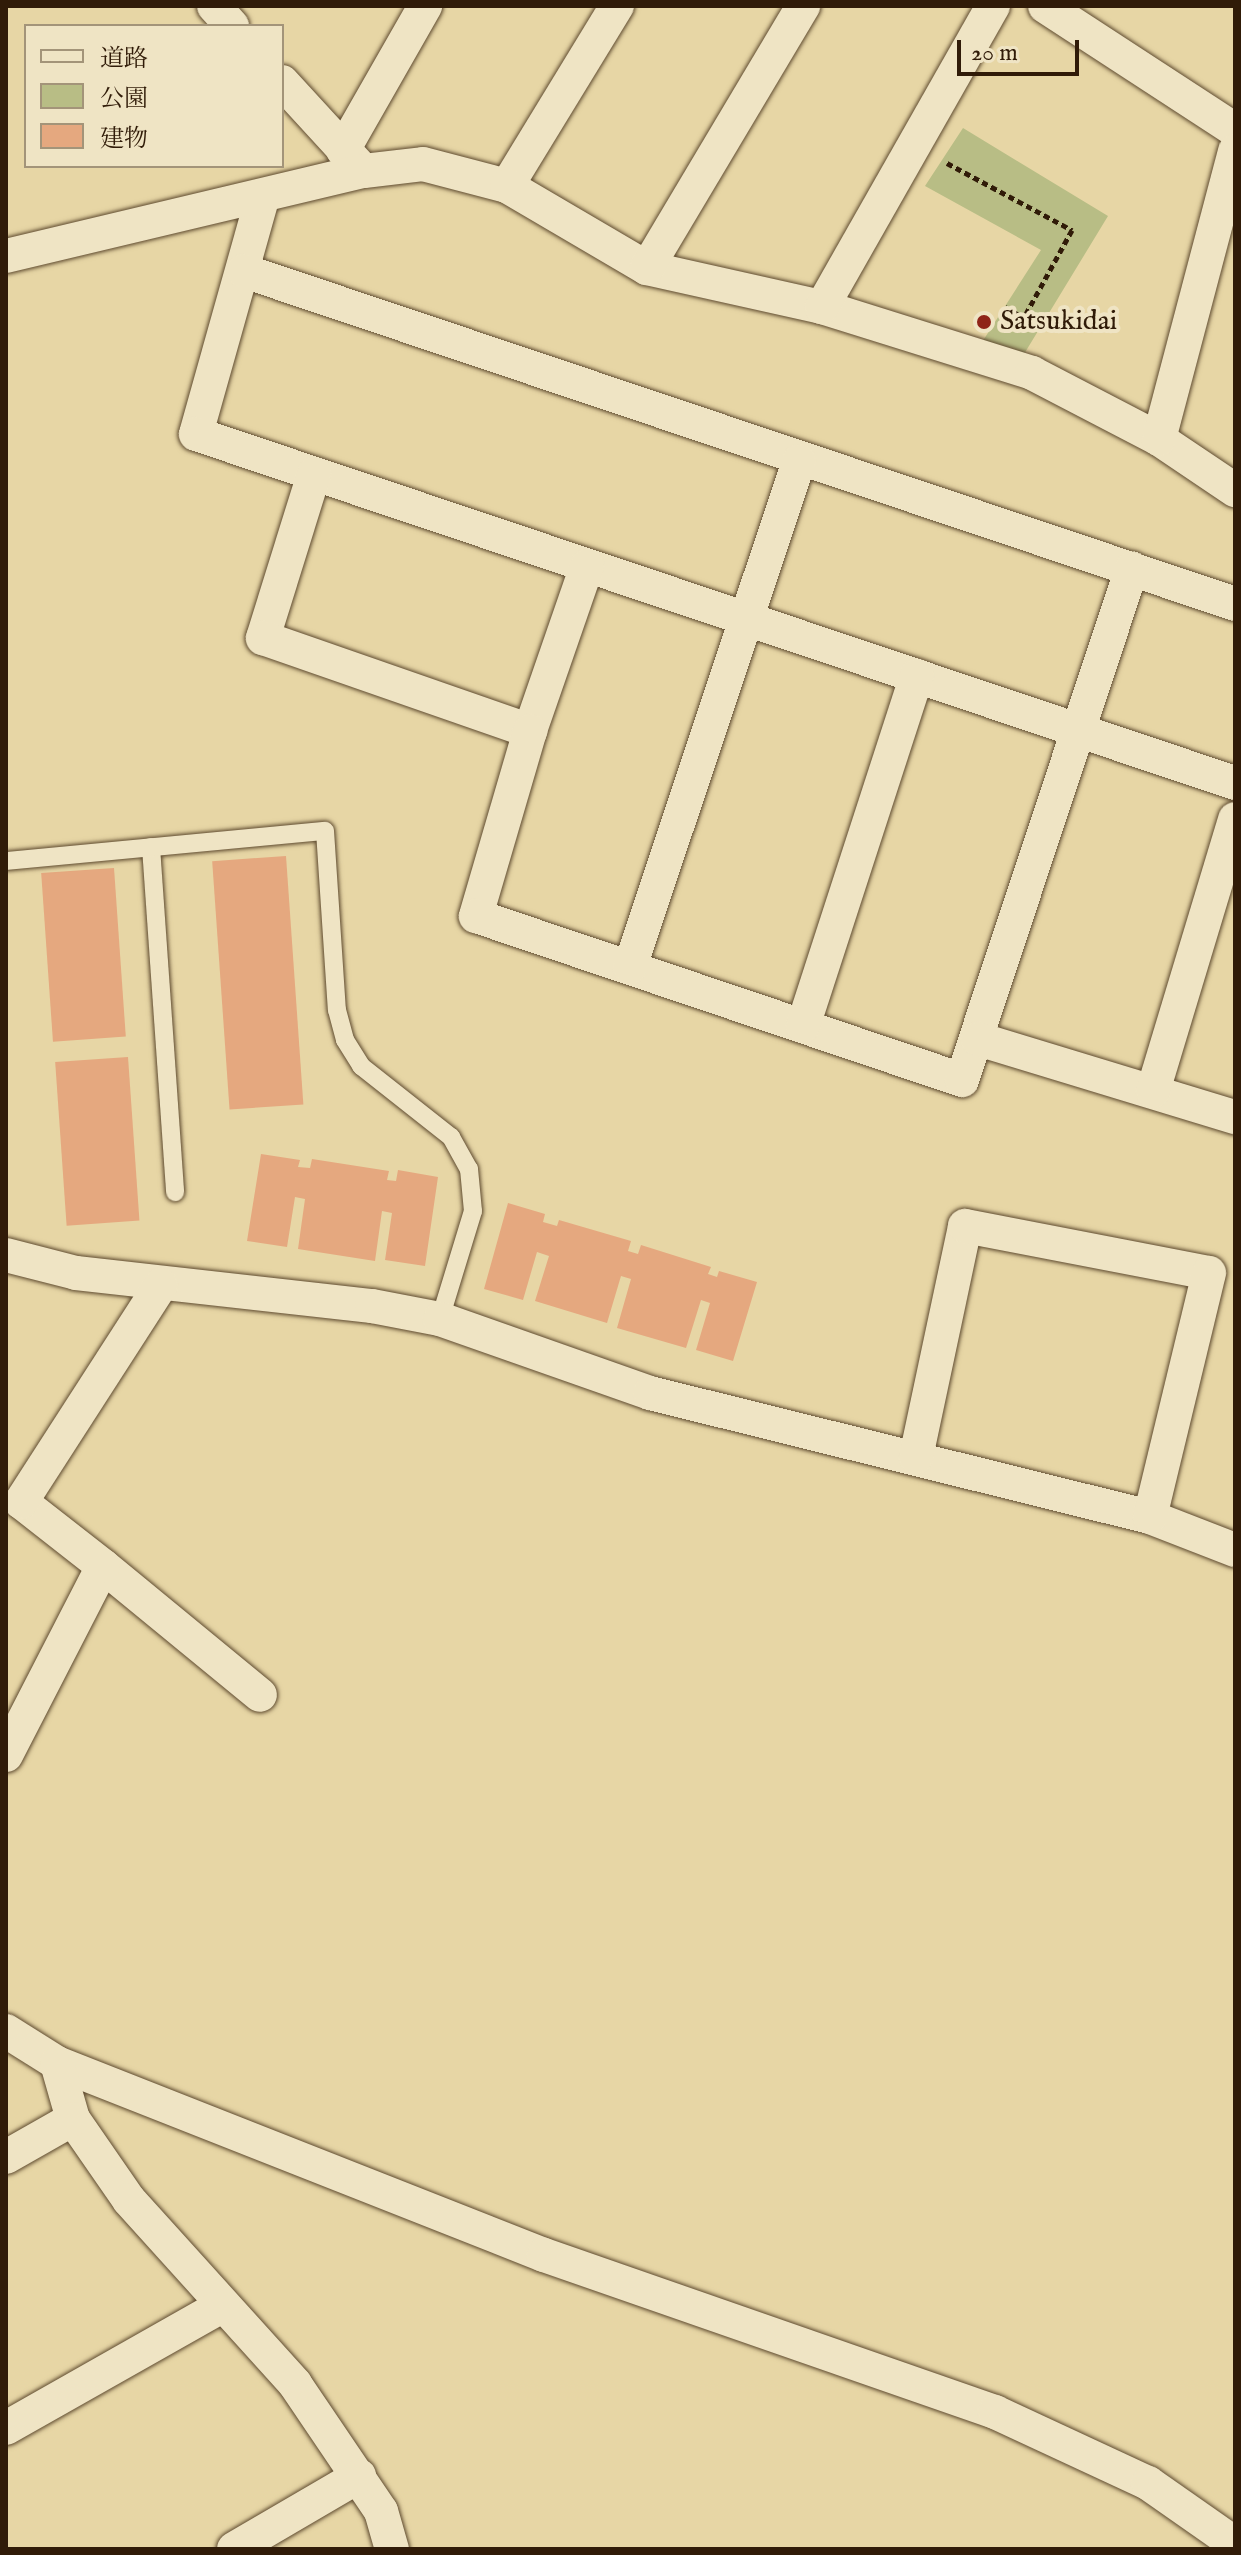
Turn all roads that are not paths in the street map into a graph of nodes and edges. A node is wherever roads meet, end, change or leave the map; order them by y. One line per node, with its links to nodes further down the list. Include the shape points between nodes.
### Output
1 (425, 6): 9 (street)
2 (617, 6): 10 (street)
3 (803, 6): 13 (street)
4 (993, 6): 15 (street)
5 (1045, 6): 7 (street)
6 (284, 84): 9 (street)
7 (1235, 130)
8 (1235, 151): 16 (street)
9 (354, 160): 10 (street, via 423,164); 11 (street)
10 (507, 186): 13 (street)
11 (262, 199): 12 (street); 14 (street)
12 (6, 256)
13 (647, 268): 15 (street)
14 (244, 271): 17 (street); 18 (street, via 196,434)
15 (822, 307): 16 (street, via 1032,373)
16 (1159, 439): 19 (street)
17 (799, 461): 21 (street); 23 (street)
18 (314, 474): 20 (street); 25 (street, via 263,638)
19 (1235, 490)
20 (587, 566): 23 (street); 25 (street)
21 (1132, 568): 22 (street); 26 (street)
22 (1235, 604)
23 (746, 619): 24 (street); 31 (street)
24 (917, 676): 26 (street); 32 (street)
25 (530, 731): 31 (street, via 476,916)
26 (1077, 731): 27 (street); 33 (street)
27 (1235, 783)
28 (1235, 819): 34 (street)
29 (151, 847): 30 (lane); 36 (lane); 39 (lane, via 325,831 337,1010 345,1040 361,1066 451,1137 469,1169 473,1211)
30 (6, 861)
31 (630, 967): 32 (street)
32 (803, 1026): 33 (street, via 962,1080)
33 (978, 1039): 34 (street)
34 (1153, 1091): 35 (street)
35 (1235, 1117)
36 (175, 1192)
37 (6, 1255): 38 (street, via 76,1273)
38 (161, 1285): 39 (street, via 372,1306); 43 (street, via 21,1502)
39 (440, 1319): 40 (street, via 650,1393)
40 (916, 1457): 41 (street); 41 (street, via 965,1226 1209,1273)
41 (1150, 1517): 42 (street)
42 (1235, 1550)
43 (103, 1566): 44 (street); 45 (street)
44 (260, 1695)
45 (6, 1755)
46 (6, 2031): 47 (street)
47 (57, 2063): 48 (street); 53 (street, via 544,2255 995,2412 1148,2483)
48 (73, 2119): 49 (street); 50 (street, via 129,2200)
49 (6, 2157)
50 (223, 2305): 51 (street); 52 (street, via 295,2384)
51 (6, 2428)
52 (359, 2476): 54 (street); 55 (street, via 381,2511)
53 (1235, 2544)
54 (234, 2549)
55 (392, 2549)

